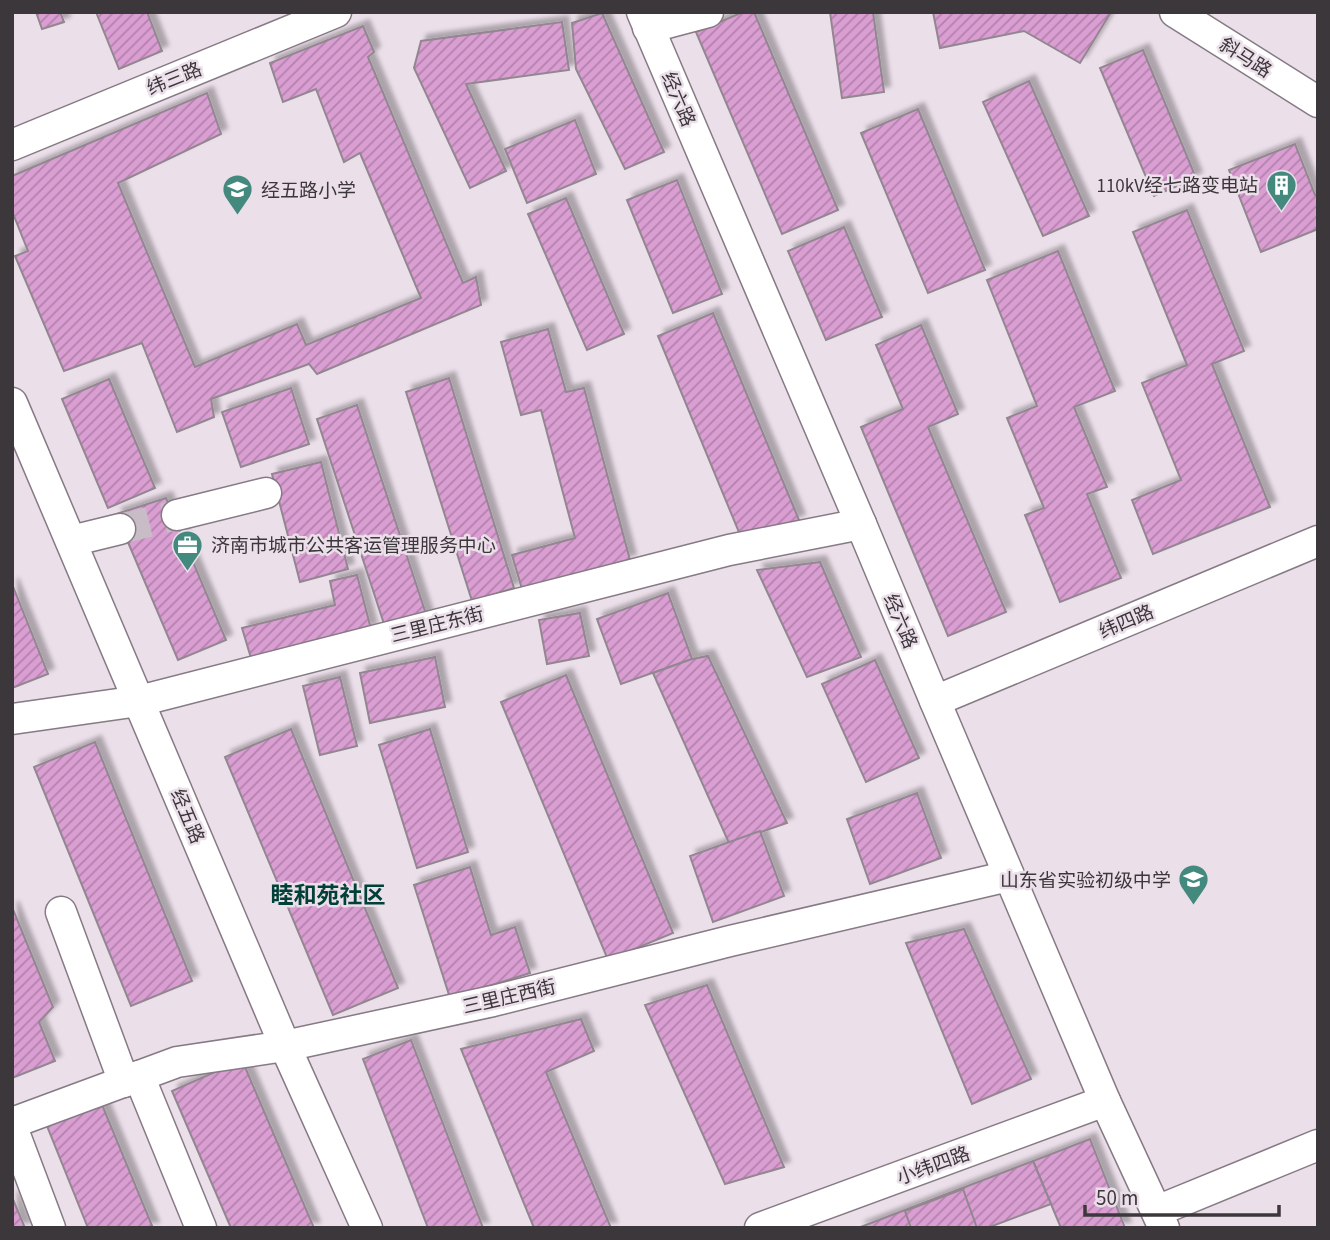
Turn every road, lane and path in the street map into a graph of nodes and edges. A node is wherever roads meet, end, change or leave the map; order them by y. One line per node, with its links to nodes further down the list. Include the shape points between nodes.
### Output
1 (336, 12): 6 (street, 纬三路)
2 (708, 12): 4 (street)
3 (1175, 12): 5 (street, 斜马路)
4 (645, 20): 10 (street, 经六路)
5 (1318, 102)
6 (12, 145)
7 (12, 403): 12 (street, 经五路)
8 (266, 494): 9 (street)
9 (177, 515)
10 (861, 524): 14 (street, 三里庄东街, via 729,550); 15 (street, 经六路)
11 (120, 529): 12 (street)
12 (71, 541): 14 (street, 经五路)
13 (1318, 541): 15 (street, 纬四路)
14 (139, 701): 16 (street, 三里庄东街); 19 (street, 经五路)
15 (935, 701): 17 (street, 经六路)
16 (12, 719)
17 (1009, 876): 19 (street, 三里庄西街, via 493,1001); 21 (street, 经六路)
18 (61, 912): 20 (street)
19 (285, 1046): 20 (street, 三里庄西街, via 177,1062); 27 (street, 经五路)
20 (132, 1079): 22 (street, 三里庄西街); 26 (street)
21 (1105, 1101): 24 (street, 经六路); 28 (street, 小纬四路)
22 (12, 1125): 25 (street)
23 (1318, 1145): 24 (street)
24 (1160, 1220)
25 (50, 1228)
26 (201, 1228)
27 (367, 1228)
28 (760, 1228)

